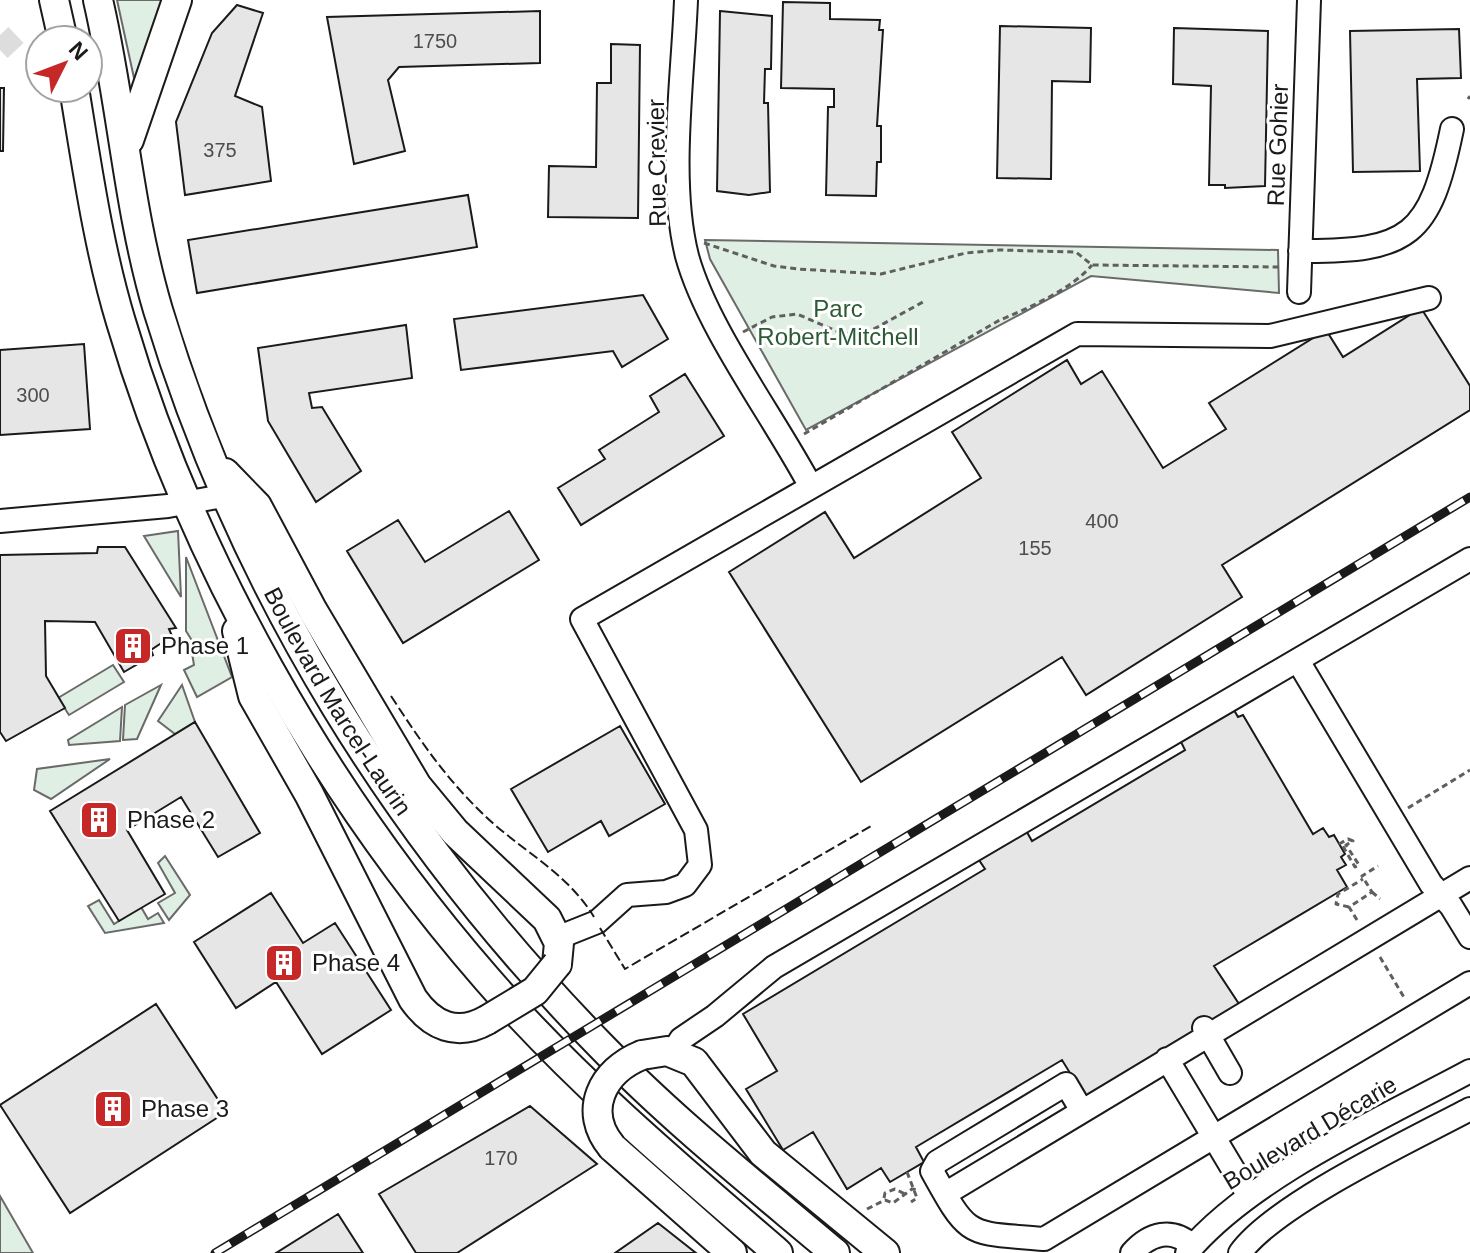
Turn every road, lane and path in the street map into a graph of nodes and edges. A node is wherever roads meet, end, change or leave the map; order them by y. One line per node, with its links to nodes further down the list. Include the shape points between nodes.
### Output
1 (54, 0): 6 (main road)
2 (98, 0): 9 (main road, Boulevard Marcel-Laurin)
3 (177, 0): 9 (main road)
4 (686, 0): 18 (street, Rue Crevier, via 678,187 688,258 707,307)
5 (1309, 0): 11 (street, Rue Gohier)
6 (59, 24)
7 (77, 104): 22 (main road, Boulevard Marcel-Laurin, via 117,309)
8 (1452, 129): 11 (street, via 1440,187 1413,227 1371,247)
9 (126, 149): 19 (main road, Boulevard Marcel-Laurin, via 153,290)
10 (703, 243): 12 (path, via 774,266 881,274 954,255 999,250 1076,252)
11 (1300, 251): 14 (street, Rue Gohier)
12 (1092, 265): 13 (path); 18 (path, via 1032,305)
13 (1280, 267)
14 (1299, 292)
15 (1429, 298): 20 (street, via 1270,336 1077,334)
16 (923, 302): 17 (path, via 863,335 841,333 797,314 772,317)
17 (743, 332)
18 (796, 439): 20 (street, Rue Crevier)
19 (214, 462): 21 (main road, Boulevard Marcel-Laurin); 37 (main road, via 257,506 417,786 455,832 539,909)
20 (811, 487): 37 (street, via 582,619 696,830 700,865 685,885 627,895)
21 (228, 495): 22 (street); 58 (main road, Boulevard Marcel-Laurin, via 257,564 318,679 389,792 472,905 631,1076)
22 (188, 503): 23 (street); 25 (main road, Boulevard Marcel-Laurin)
23 (0, 521)
24 (1470, 559): 26 (street)
25 (230, 599): 37 (main road, bridge, via 253,696 413,999 429,1019 451,1029 487,1020 535,991); 57 (main road, Boulevard Marcel-Laurin, via 365,819 487,979 595,1092)
26 (1298, 661): 28 (street); 40 (street, via 774,967 681,1039)
27 (1470, 770): 28 (path)
28 (1392, 817): 33 (street)
29 (1340, 844): 29 (path, via 1355,867 1359,865 1346,845 1353,841)
30 (1378, 866): 35 (path, via 1338,894 1336,904)
31 (1470, 878): 33 (street)
32 (1372, 892): 34 (path)
33 (1442, 895): 36 (street); 39 (street)
34 (1380, 899)
35 (1349, 907)
36 (1470, 937)
37 (557, 951)
38 (1470, 983): 46 (street)
39 (1206, 1032): 41 (street); 43 (street)
40 (673, 1052): 56 (main road, bridge, via 642,1055 617,1069 600,1093 598,1121 612,1147); 59 (main road, via 694,1062 763,1153)
41 (1167, 1059): 45 (street); 46 (street)
42 (1470, 1071): 51 (street, Boulevard Décarie)
43 (1230, 1073)
44 (1470, 1109): 61 (street, via 1296,1207 1259,1232)
45 (1082, 1111): 50 (street); 50 (street, via 1066,1084 937,1162 932,1171)
46 (1214, 1137): 50 (street, via 1044,1239 977,1233 962,1223); 51 (street)
47 (907, 1172): 48 (path, via 915,1185)
48 (912, 1189): 49 (path); 53 (path, via 917,1198)
49 (905, 1194): 52 (path, via 891,1203); 52 (path, via 893,1189 885,1193)
50 (945, 1194)
51 (1249, 1196): 55 (street, Boulevard Décarie)
52 (885, 1200): 54 (path)
53 (911, 1202)
54 (864, 1211)
55 (1190, 1249): 60 (street, via 1183,1237 1168,1233 1145,1240)
56 (732, 1253)
57 (778, 1253)
58 (835, 1253)
59 (885, 1253)
60 (1132, 1253)
61 (1240, 1253)

